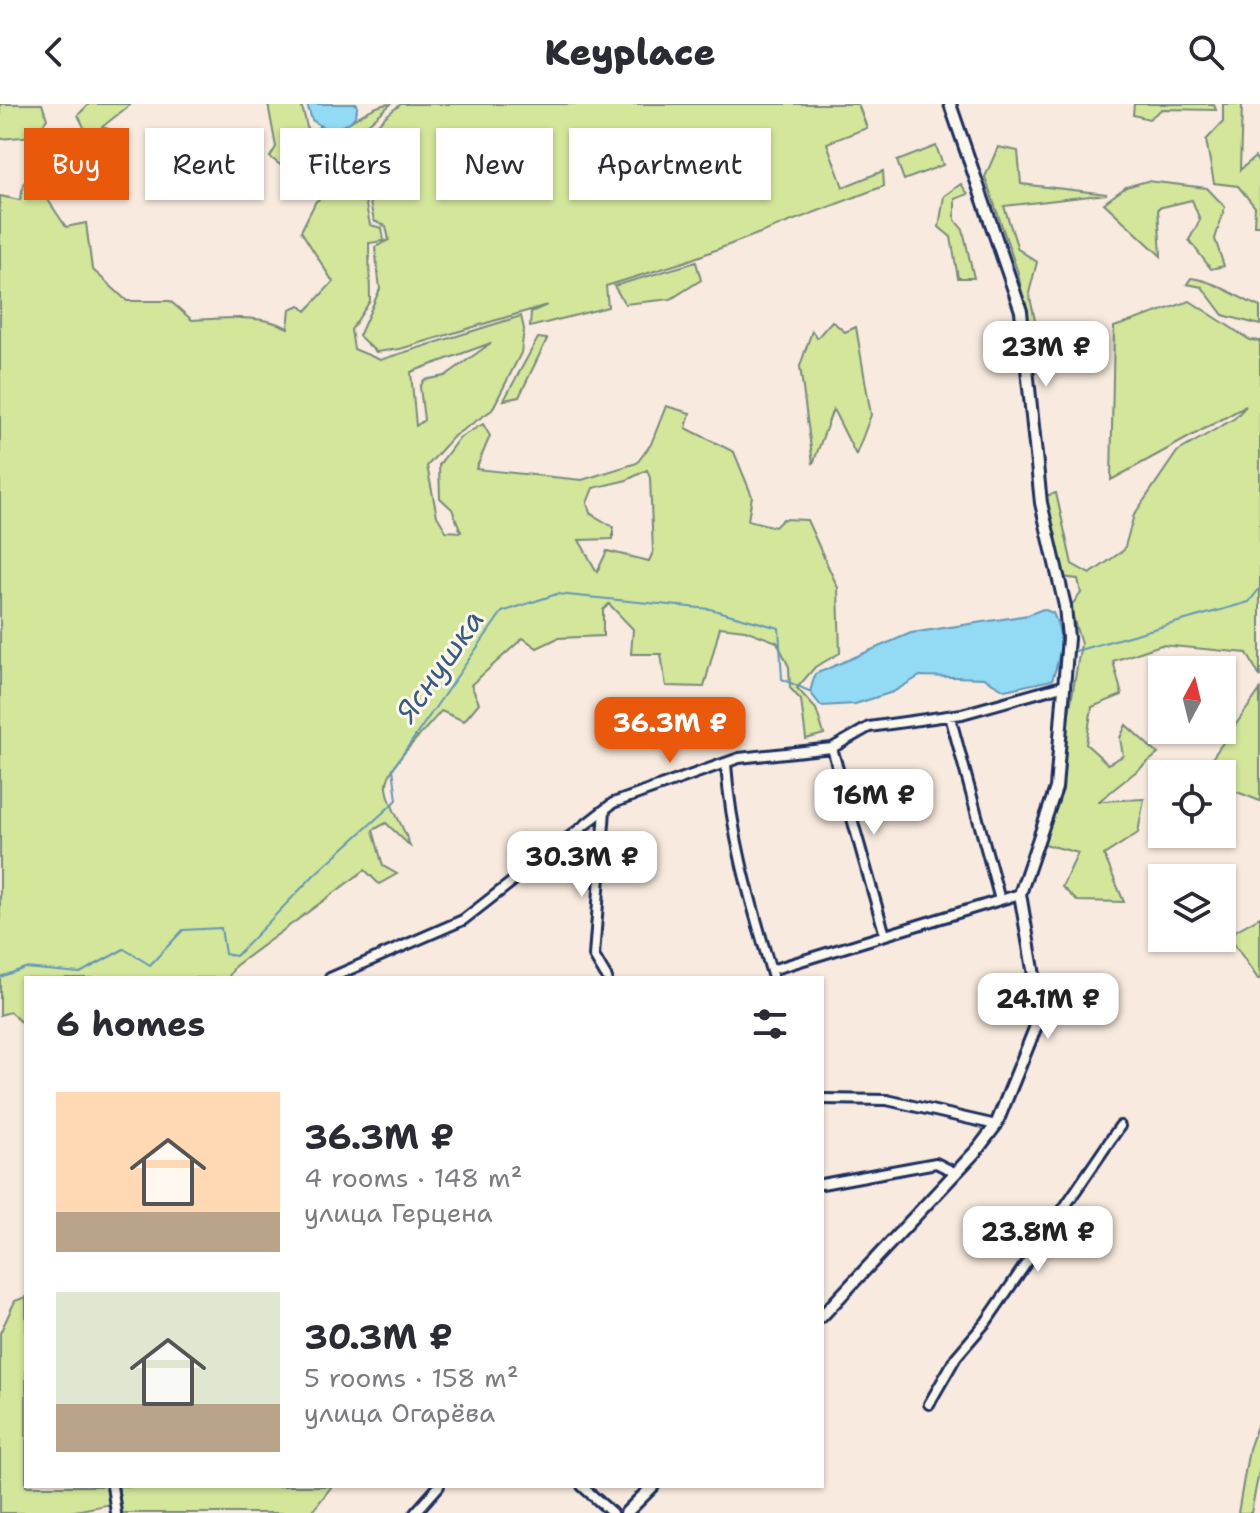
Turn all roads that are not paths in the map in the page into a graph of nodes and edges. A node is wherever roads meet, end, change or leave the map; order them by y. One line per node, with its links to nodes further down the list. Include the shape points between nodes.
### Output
1 (950, 104): 2 (street, via 1021,311 1041,503 1065,606 1068,638)
2 (1062, 686): 3 (street); 7 (street, via 1056,788)
3 (950, 716): 4 (street, via 869,727); 8 (street)
4 (832, 748): 5 (street); 9 (street)
5 (726, 764): 6 (street); 10 (street, via 745,889)
6 (605, 810): 11 (street, via 463,920); 12 (street, via 594,956)
7 (1020, 894): 8 (street); 14 (street, via 1038,1021)
8 (1000, 900): 9 (street)
9 (885, 935): 10 (street)
10 (772, 974)
11 (335, 976)
12 (606, 976)
13 (824, 1099): 14 (street, via 887,1100)
14 (996, 1125): 16 (street)
15 (1120, 1126): 19 (street, via 986,1322 956,1357)
16 (956, 1173): 17 (street, via 936,1163); 18 (street)
17 (824, 1184)
18 (824, 1314)
19 (929, 1404)
20 (112, 1488): 24 (street)
21 (437, 1488): 25 (street)
22 (584, 1488): 26 (street)
23 (651, 1488): 27 (street)
24 (116, 1513)
25 (415, 1513)
26 (612, 1513)
27 (626, 1513)

